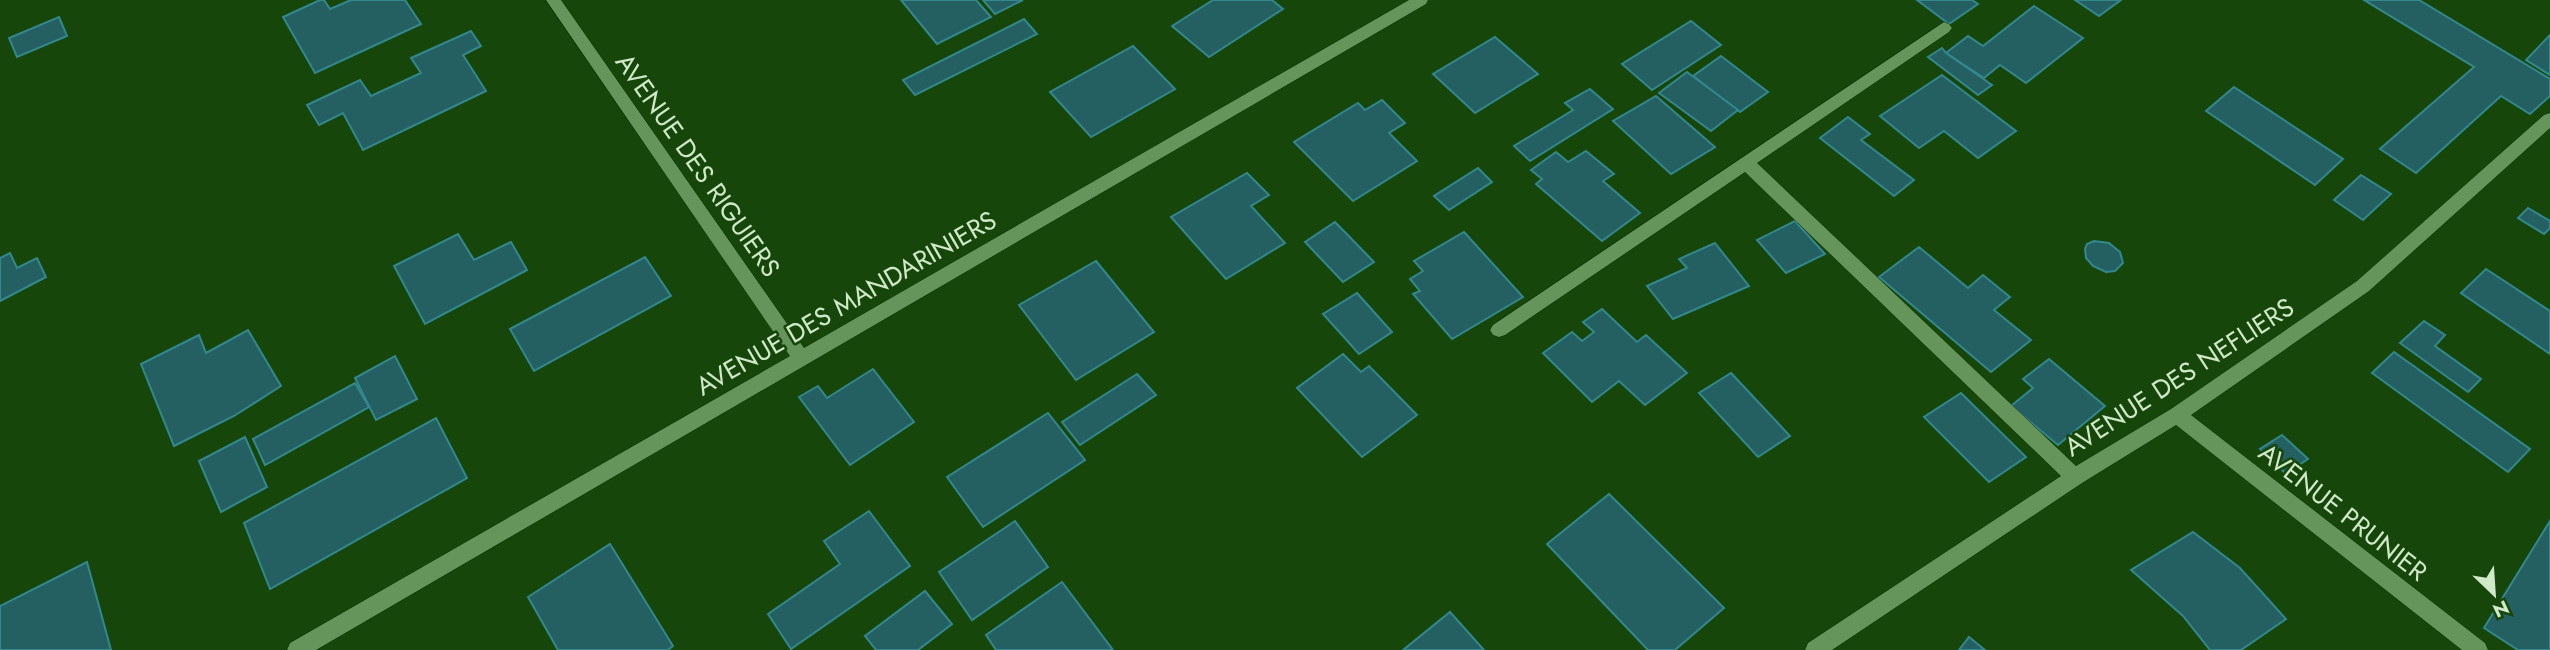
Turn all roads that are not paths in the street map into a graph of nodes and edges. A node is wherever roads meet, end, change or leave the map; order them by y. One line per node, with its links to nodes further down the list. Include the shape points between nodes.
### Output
1 (553, 0): 7 (street, AVENUE DES RIGUIERS)
2 (1422, 0): 7 (street, AVENUE DES MANDARINIERS)
3 (1944, 28): 5 (street)
4 (2550, 119): 8 (street, AVENUE DES NEFLIERS, via 2363,286)
5 (1745, 162): 6 (street); 9 (street)
6 (1499, 330)
7 (802, 359): 10 (street, AVENUE DES MANDARINIERS)
8 (2176, 415): 9 (street, AVENUE DES NEFLIERS); 12 (street, AVENUE PRUNIER)
9 (2075, 477): 11 (street, AVENUE DES NEFLIERS)
10 (297, 650)
11 (1815, 650)
12 (2478, 650)

